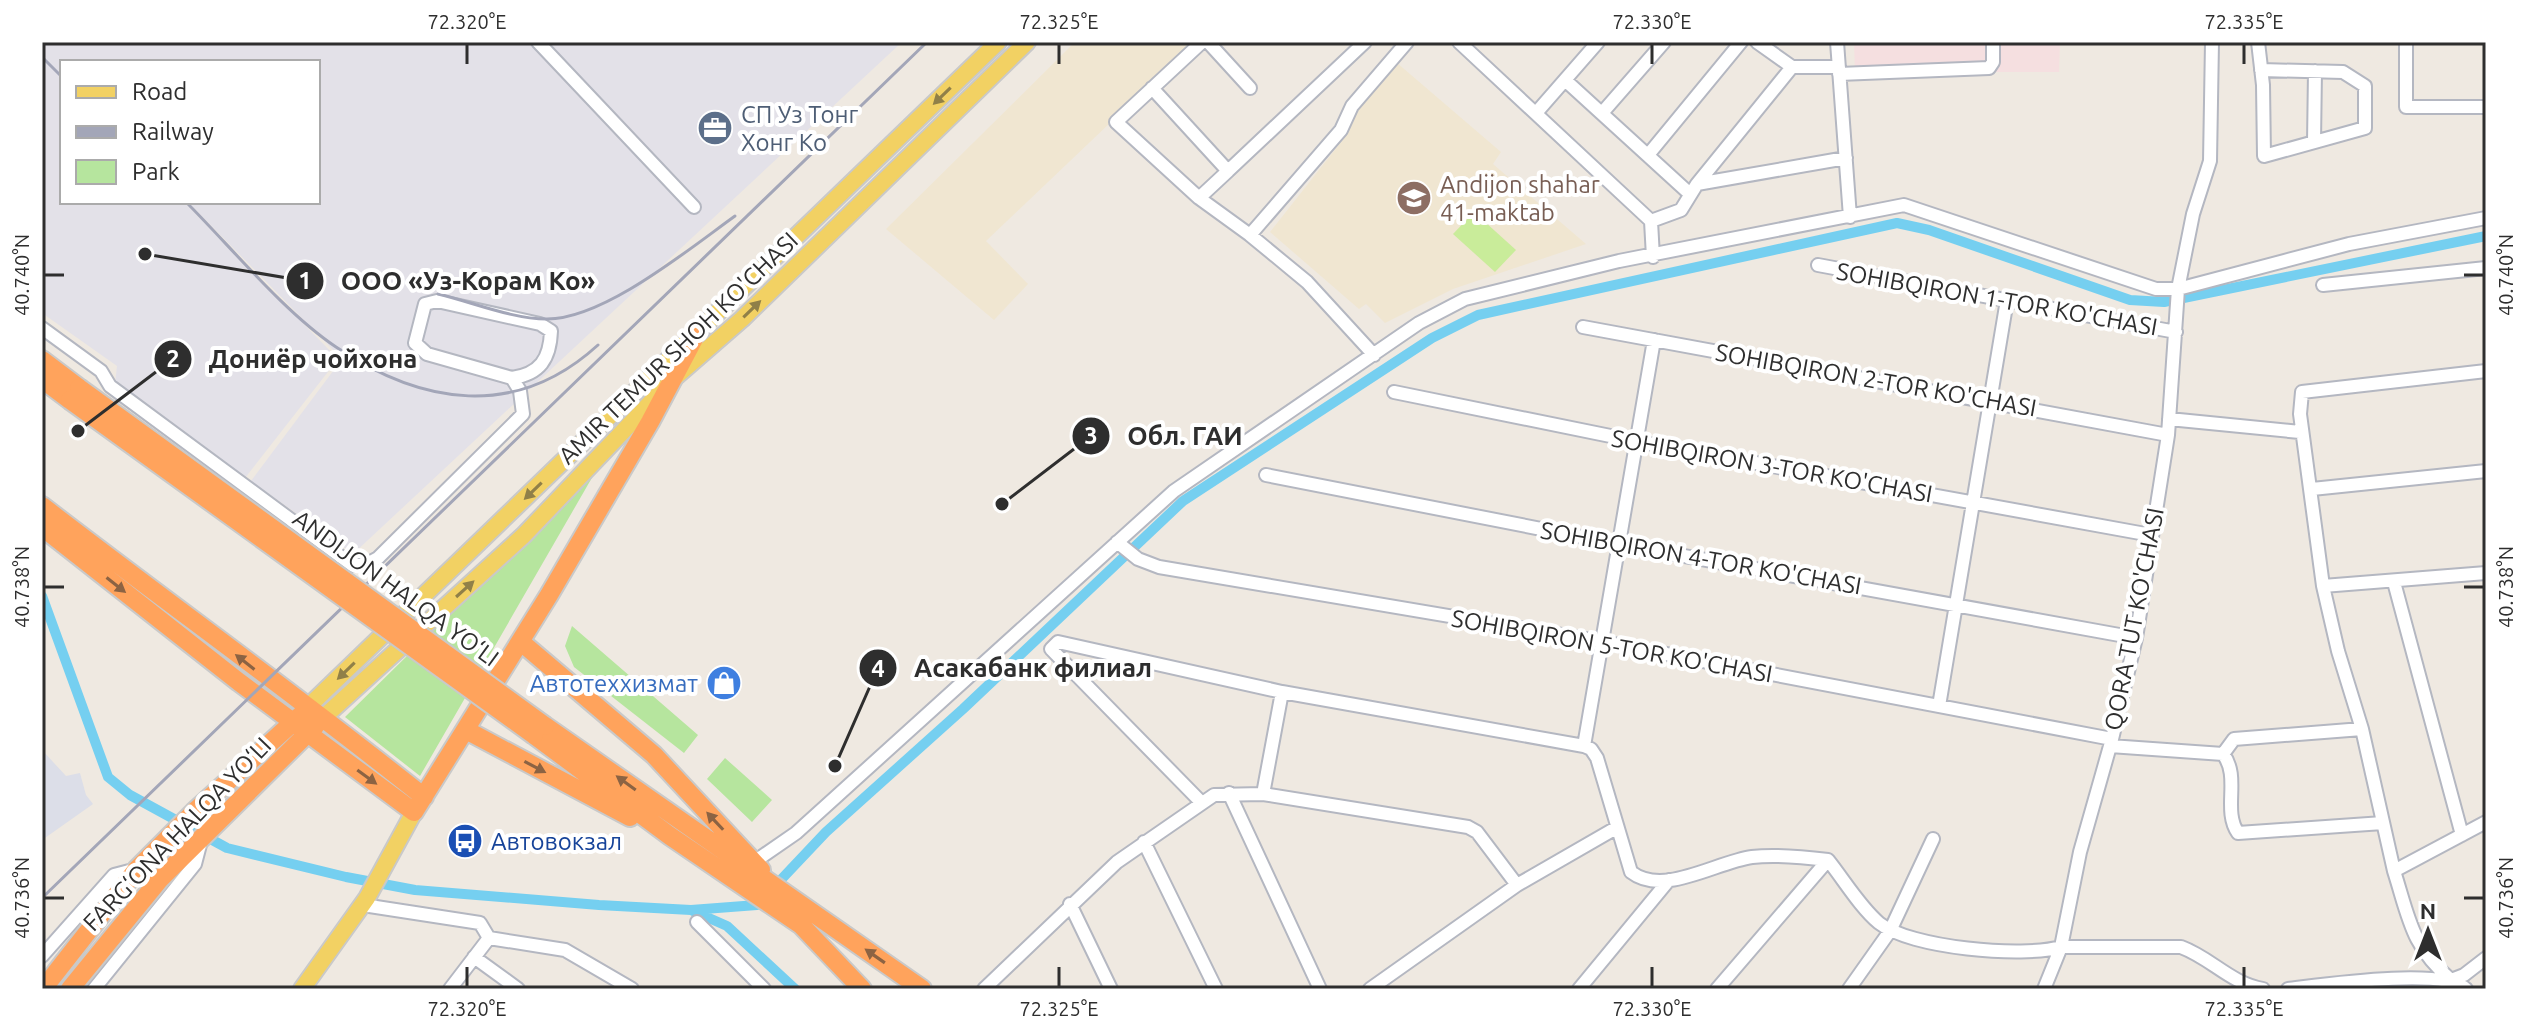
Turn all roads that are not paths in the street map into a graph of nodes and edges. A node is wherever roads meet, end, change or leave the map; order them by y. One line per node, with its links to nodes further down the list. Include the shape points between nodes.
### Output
1 (538, 42): 33 (street)
2 (998, 42): 47 (main road, AMIR TEMUR SHOH KO'CHASI, one-way to 47)
3 (1027, 42): 54 (main road, AMIR TEMUR SHOH KO'CHASI, one-way to 3, via 742,319)
4 (1205, 42): 22 (street); 23 (street)
5 (1365, 42): 30 (street)
6 (1407, 42): 37 (street, via 1352,106 1341,130)
7 (1459, 42): 25 (street)
8 (1598, 42): 21 (street)
9 (1664, 42): 26 (street)
10 (1741, 42): 28 (street)
11 (1757, 42): 17 (street)
12 (1837, 42): 18 (street)
13 (1993, 42): 18 (street, via 1989,68)
14 (2212, 42): 42 (street, QORA TUT KO'CHASI, via 2210,161)
15 (2258, 42): 19 (street)
16 (2406, 42): 24 (street, via 2406,107)
17 (1792, 67): 18 (street); 31 (street)
18 (1839, 70): 29 (street)
19 (2261, 70): 20 (street); 27 (street, via 2264,156)
20 (2315, 71): 27 (street); 27 (street, via 2343,72 2365,86 2365,128)
21 (1565, 80): 25 (street); 26 (street)
22 (1152, 88): 30 (street); 32 (street, via 1116,122)
23 (1250, 88)
24 (2486, 107)
25 (1536, 113): 36 (street)
26 (1602, 113): 28 (street)
27 (2314, 142)
28 (1648, 155): 31 (street)
29 (1846, 158): 31 (street); 34 (street)
30 (1228, 171): 32 (street)
31 (1694, 189): 36 (street, via 1681,210)
32 (1199, 198): 37 (street)
33 (694, 207)
34 (1850, 217): 38 (street); 42 (street, via 1904,205 2156,289)
35 (2486, 218): 42 (street, via 2349,244)
36 (1651, 221): 38 (street)
37 (1250, 235): 49 (street, via 1307,282)
38 (1653, 257): 49 (street, via 1465,299)
39 (1818, 265): 43 (street, SOHIBQIRON 1-TOR KO'CHASI)
40 (2486, 268): 41 (street)
41 (2323, 285)
42 (2178, 289): 46 (street, QORA TUT KO'CHASI)
43 (2007, 300): 46 (street, SOHIBQIRON 1-TOR KO'CHASI); 57 (street)
44 (1583, 327): 48 (street, SOHIBQIRON 2-TOR KO'CHASI)
45 (42, 328): 52 (street, via 101,371 110,386 352,565 378,558 523,414)
46 (2176, 332): 58 (street, QORA TUT KO'CHASI)
47 (696, 335): 54 (highway); 80 (main road, AMIR TEMUR SHOH KO'CHASI, one-way to 80)
48 (1654, 340): 57 (street, SOHIBQIRON 2-TOR KO'CHASI); 61 (street)
49 (1374, 355): 69 (street, via 1174,491)
50 (42, 360): 56 (highway, ANDIJON HALQA YO‘LI)
51 (2486, 371): 59 (street, via 2302,392)
52 (512, 378): 52 (street, via 427,354 415,343 425,304 437,301 551,331 551,351 543,364 527,376)
53 (42, 379): 56 (highway, ANDIJON HALQA YO‘LI)
54 (673, 379): 76 (highway); 80 (main road, AMIR TEMUR SHOH KO'CHASI, one-way to 54, via 524,535)
55 (1394, 392): 61 (street, SOHIBQIRON 3-TOR KO'CHASI)
56 (75, 394): 84 (highway, ANDIJON HALQA YO‘LI, bridge)
57 (1991, 400): 60 (street, SOHIBQIRON 2-TOR KO'CHASI); 65 (street)
58 (2169, 419): 59 (street); 60 (street, QORA TUT KO'CHASI)
59 (2300, 432): 64 (street)
60 (2168, 435): 68 (street, QORA TUT KO'CHASI)
61 (1635, 441): 65 (street, SOHIBQIRON 3-TOR KO'CHASI); 70 (street)
62 (2486, 471): 64 (street)
63 (1266, 475): 70 (street, SOHIBQIRON 4-TOR KO'CHASI)
64 (2312, 489): 73 (street)
65 (1973, 502): 68 (street, SOHIBQIRON 3-TOR KO'CHASI); 74 (street)
66 (42, 506): 80 (highway, one-way to 66)
67 (48, 532): 81 (highway, one-way to 81)
68 (2151, 535): 75 (street, QORA TUT KO'CHASI)
69 (1119, 544): 77 (street, SOHIBQIRON 5-TOR KO'CHASI, via 1159,567); 101 (street, via 796,833)
70 (1618, 544): 74 (street, SOHIBQIRON 4-TOR KO'CHASI); 77 (street)
71 (2486, 574): 72 (street)
72 (2394, 582): 73 (street); 95 (street)
73 (2323, 586): 82 (street)
74 (1956, 604): 75 (street, SOHIBQIRON 4-TOR KO'CHASI); 79 (street)
75 (2136, 638): 85 (street, QORA TUT KO'CHASI)
76 (521, 642): 83 (highway); 101 (highway, one-way to 76, via 654,755)
77 (1603, 642): 79 (street, SOHIBQIRON 5-TOR KO'CHASI); 86 (street)
78 (1282, 692): 86 (street); 89 (street); 90 (street, via 1058,642 1051,649)
79 (1939, 706): 85 (street, SOHIBQIRON 5-TOR KO'CHASI)
80 (317, 712): 81 (highway, FARG‘ONA HALQA YO‘LI); 91 (highway)
81 (300, 728): 91 (highway, one-way to 91); 97 (highway, FARG‘ONA HALQA YO‘LI); 102 (highway, FARG‘ONA HALQA YO‘LI)
82 (2362, 729): 87 (street, via 2234,739); 93 (street)
83 (466, 730): 91 (highway); 96 (highway, one-way to 96)
84 (540, 731): 96 (highway, ANDIJON HALQA YO‘LI); 106 (highway, ANDIJON HALQA YO‘LI, one-way to 84)
85 (2111, 742): 87 (street, SOHIBQIRON 5-TOR KO'CHASI); 112 (street, QORA TUT KO'CHASI, via 2080,852)
86 (1584, 746): 94 (street, via 1597,758)
87 (2223, 754): 93 (street, via 2231,765 2232,825 2238,833)
88 (1229, 793): 89 (street); 90 (street); 130 (street)
89 (1263, 794): 105 (street, via 1468,827)
90 (1200, 801): 99 (street)
91 (419, 804): 107 (main road)
92 (2486, 822): 95 (street)
93 (2383, 823): 103 (street)
94 (1616, 828): 104 (street, via 1631,872 1646,881); 105 (street)
95 (2462, 835): 103 (street)
96 (670, 836): 125 (highway, ANDIJON HALQA YO‘LI, via 801,925)
97 (202, 838): 118 (highway, FARG‘ONA HALQA YO‘LI, via 160,879); 119 (street, via 195,864)
98 (1933, 839): 110 (street)
99 (1144, 842): 108 (street); 129 (street)
100 (1828, 860): 104 (street, via 1757,856); 110 (street); 133 (street)
101 (754, 862): 106 (highway)
102 (131, 870): 113 (street, via 114,875 88,900); 117 (highway, FARG‘ONA HALQA YO‘LI)
103 (2394, 871): 116 (street, via 2423,954)
104 (1669, 880): 132 (street)
105 (1517, 885): 131 (street)
106 (788, 898): 126 (highway, ANDIJON HALQA YO‘LI, one-way to 106)
107 (365, 901): 111 (street, via 480,923); 120 (main road)
108 (1070, 904): 127 (street); 128 (street)
109 (697, 922): 124 (street)
110 (1890, 931): 112 (street, via 1986,951 2042,953); 134 (street)
111 (489, 938): 114 (street); 123 (street, via 565,950)
112 (2061, 947): 135 (street, QORA TUT KO'CHASI); 136 (street, via 2181,947 2247,986)
113 (42, 956)
114 (474, 957): 121 (street); 122 (street)
115 (2486, 958): 116 (street)
116 (2451, 980): 137 (street, via 2368,979); 138 (street)
117 (43, 989)
118 (70, 989)
119 (94, 989)
120 (302, 989)
121 (450, 989)
122 (518, 989)
123 (632, 989)
124 (764, 989)
125 (862, 989)
126 (922, 989)
127 (984, 989)
128 (1111, 989)
129 (1216, 989)
130 (1320, 989)
131 (1370, 989)
132 (1579, 989)
133 (1717, 989)
134 (1849, 989)
135 (2044, 989)
136 (2263, 989)
137 (2288, 989)
138 (2466, 989)

